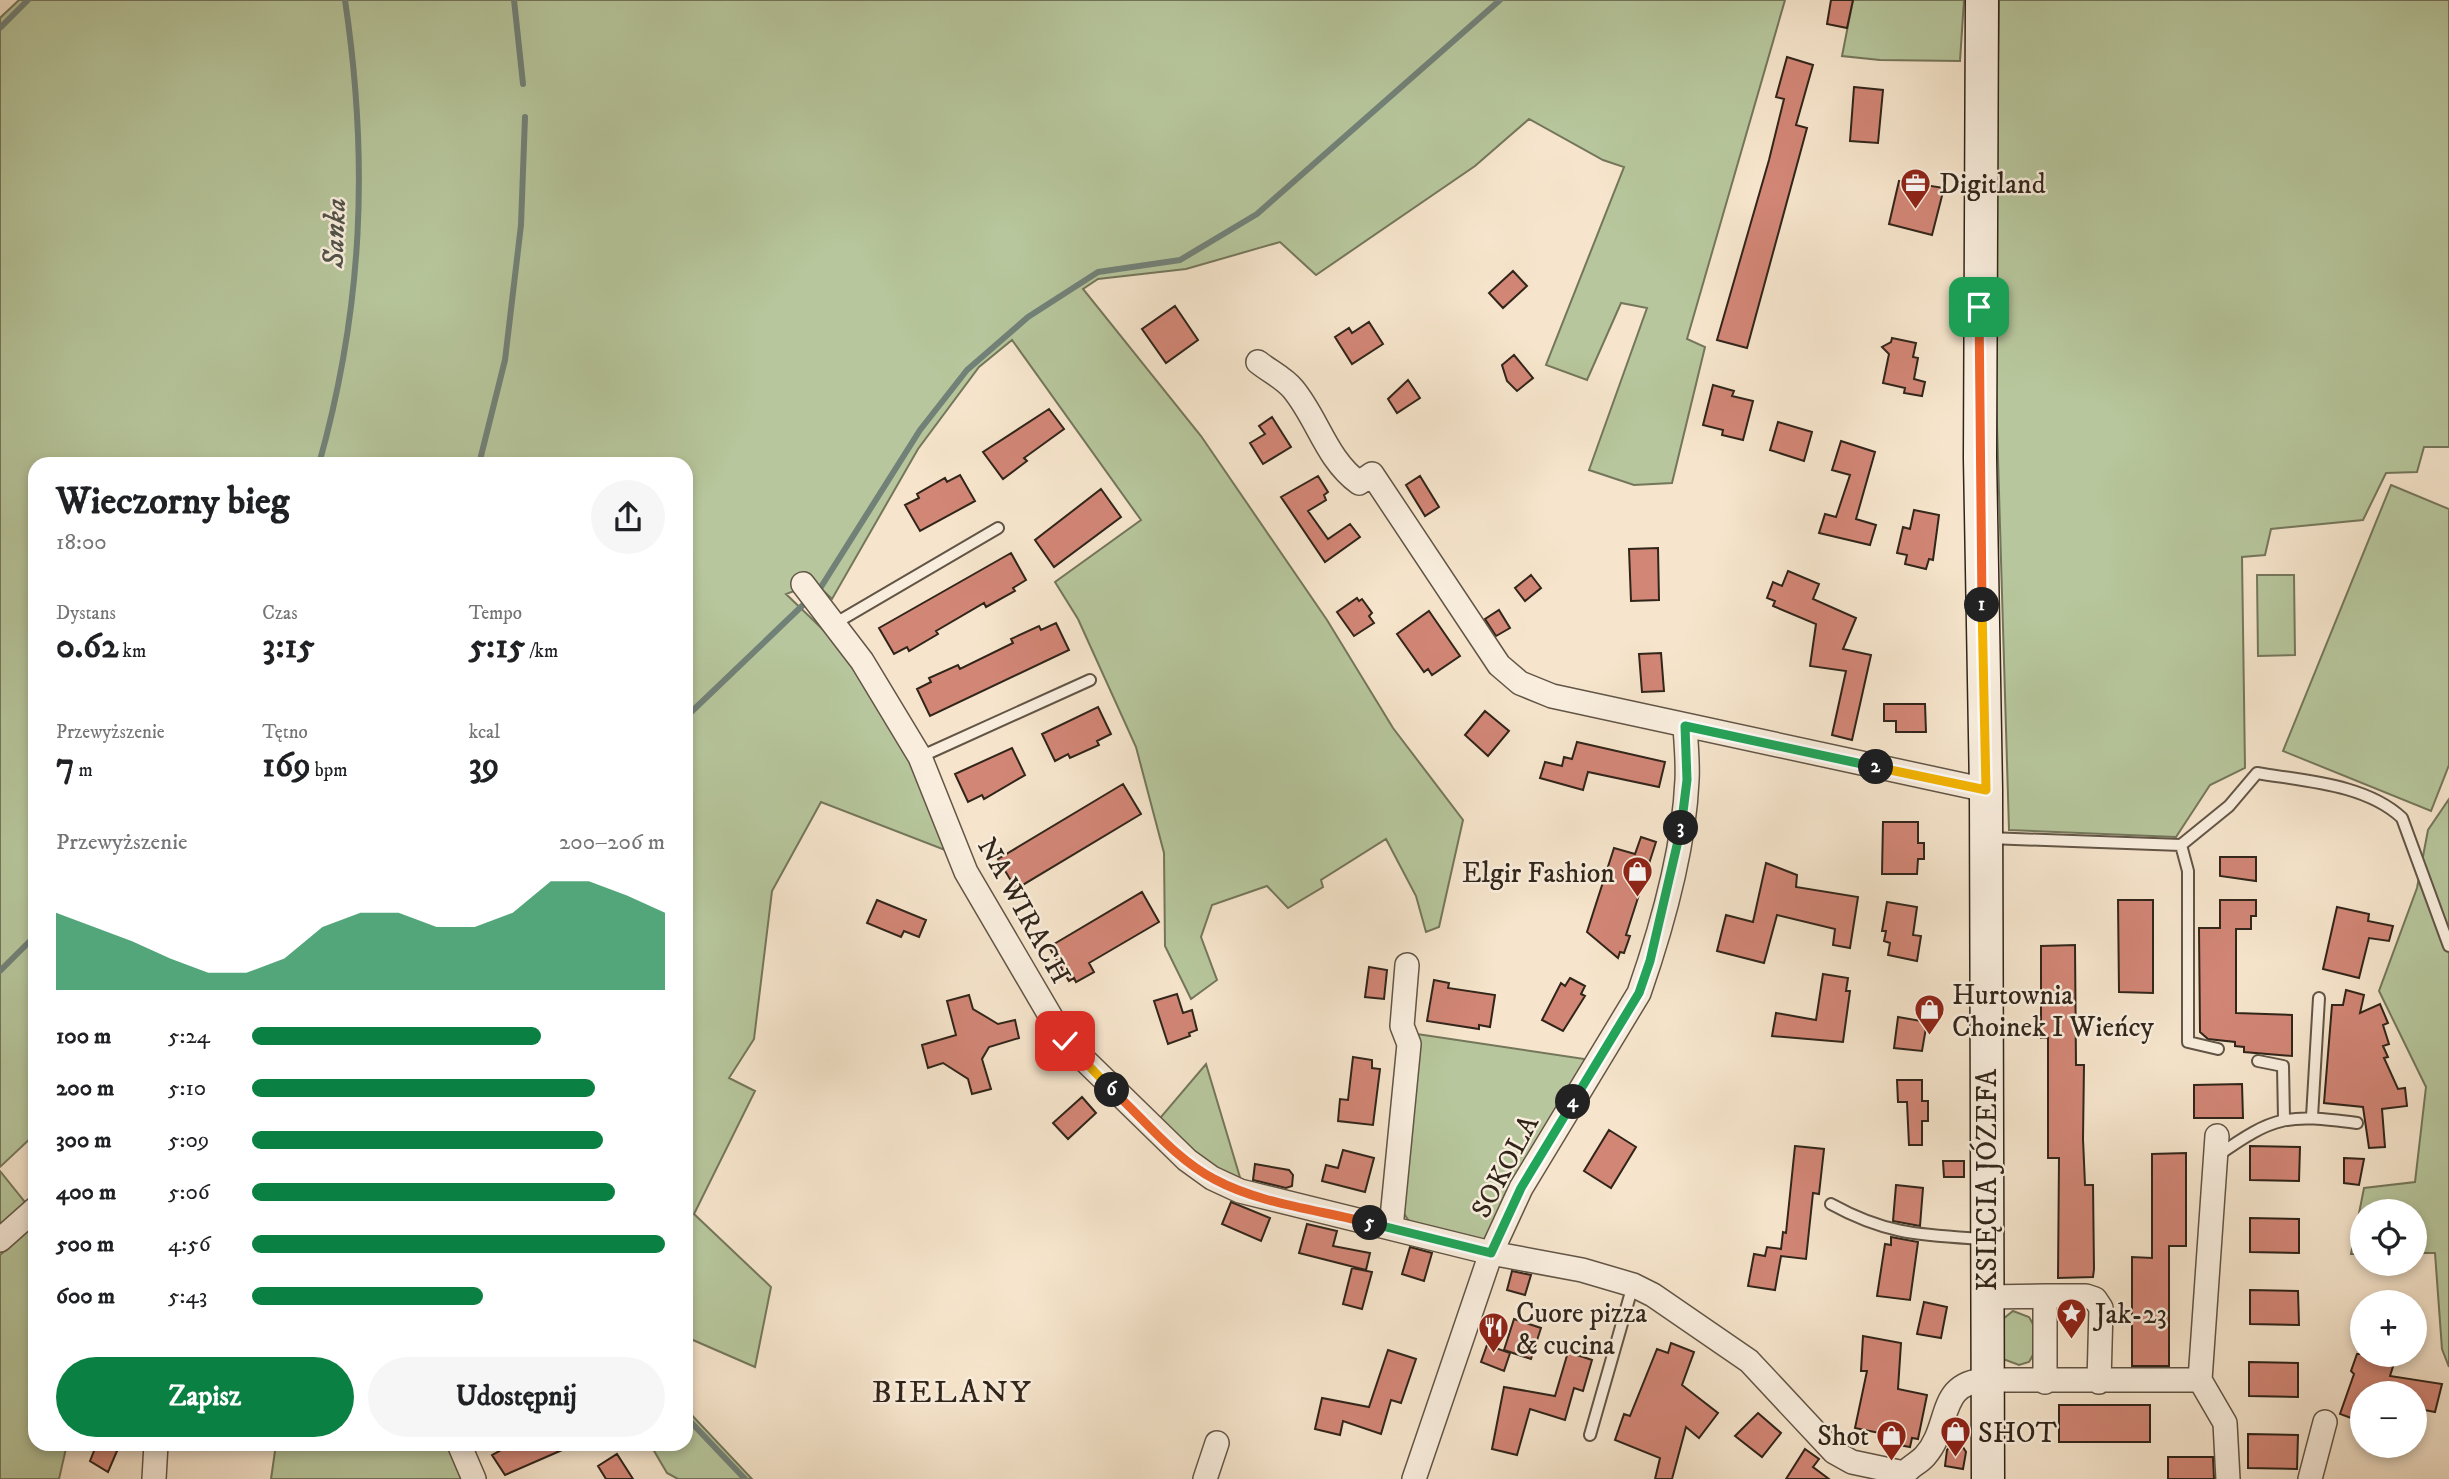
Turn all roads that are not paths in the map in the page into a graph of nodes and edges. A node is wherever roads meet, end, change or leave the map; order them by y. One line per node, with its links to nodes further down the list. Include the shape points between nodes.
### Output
1 (1982, 0): 9 (street, KSIĘCIA JÓZEFA, via 1980,458)
2 (1258, 362): 7 (street, via 1293,389 1342,469 1359,482 1372,474 1499,665 1520,683 1552,696)
3 (998, 528): 5 (lane)
4 (803, 584): 5 (street, NA WIRACH)
5 (834, 624): 8 (street, NA WIRACH, via 862,661)
6 (1090, 680): 8 (lane)
7 (1685, 726): 9 (street); 26 (street, SOKOLA, via 1687,780 1679,846 1639,993 1521,1188)
8 (919, 757): 23 (street, NA WIRACH, via 966,872 1065,1041 1081,1060 1212,1178 1240,1191)
9 (1986, 790): 10 (street, KSIĘCIA JÓZEFA)
10 (1986, 838): 11 (lane); 24 (street, KSIĘCIA JÓZEFA)
11 (2181, 845): 12 (lane, via 2228,806 2257,773 2369,795 2387,803 2402,818); 15 (lane, via 2188,871 2188,1042)
12 (2449, 946)
13 (1407, 965): 23 (street, via 1402,1027 1409,1044)
14 (2319, 998): 17 (lane)
15 (2218, 1049)
16 (2258, 1062): 18 (lane, via 2283,1066)
17 (2312, 1117): 18 (lane); 19 (lane)
18 (2284, 1119): 20 (lane)
19 (2357, 1123)
20 (2216, 1147): 31 (street)
21 (1831, 1204): 24 (lane, via 1866,1223 1913,1235)
22 (28, 1215): 25 (street)
23 (1391, 1228): 26 (street, NA WIRACH)
24 (1987, 1239): 29 (street, KSIĘCIA JÓZEFA)
25 (0, 1240)
26 (1491, 1253): 27 (street, NA WIRACH); 43 (street, SOKOLA)
27 (1633, 1285): 35 (lane); 39 (street, NA WIRACH, via 1749,1361 1834,1452)
28 (2045, 1296): 29 (street); 32 (street); 33 (street, via 2086,1296 2101,1308)
29 (1987, 1297): 30 (street, KSIĘCIA JÓZEFA)
30 (1987, 1380): 32 (street); 39 (street, via 1971,1381 1955,1390 1933,1444); 44 (street, KSIĘCIA JÓZEFA)
31 (2200, 1380): 33 (street); 45 (street, via 2225,1423)
32 (2045, 1382): 33 (street)
33 (2099, 1382)
34 (2325, 1422): 46 (street)
35 (1590, 1435)
36 (1217, 1443): 42 (street)
37 (156, 1451): 40 (street)
38 (462, 1451): 41 (street)
39 (1902, 1476)
40 (154, 1479)
41 (474, 1479)
42 (1205, 1479)
43 (1414, 1479)
44 (1988, 1479)
45 (2228, 1479)
46 (2310, 1479)

